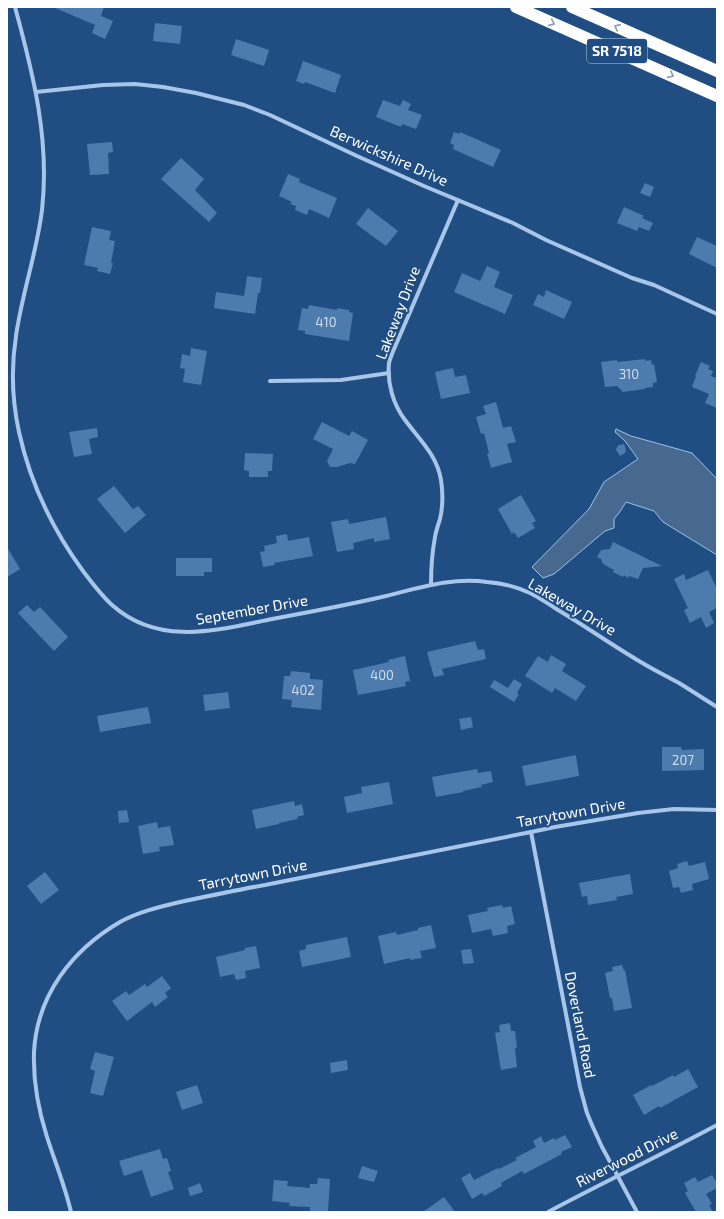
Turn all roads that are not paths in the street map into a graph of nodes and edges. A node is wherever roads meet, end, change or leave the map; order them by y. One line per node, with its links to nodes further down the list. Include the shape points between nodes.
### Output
1 (15, 7): 5 (street, September Drive)
2 (516, 7): 6 (highway, SR 7518, one-way to 6)
3 (572, 7): 4 (highway, SR 7518, one-way to 3)
4 (717, 71)
5 (36, 92): 7 (street, Berwickshire Drive, via 135,84 196,92 270,115); 11 (street, September Drive, via 42,132 42,208 16,334 13,394 19,432 36,487 68,551 95,587 125,615 146,625 165,631 193,633 374,599)
6 (717, 96)
7 (458, 200): 8 (street, Berwickshire Drive); 9 (street, Lakeway Drive, via 398,340 390,361)
8 (717, 314)
9 (389, 373): 10 (street, via 341,380); 11 (street, Lakeway Drive, via 389,384 397,406 431,454 441,478 442,511 435,534)
10 (270, 381)
11 (431, 585): 12 (street, Lakeway Drive, via 482,581 501,583 530,593)
12 (717, 707)
13 (717, 810): 14 (street, Tarrytown Drive, via 674,809 638,813)
14 (531, 832): 16 (street, Doverland Road, via 580,1087 587,1114); 17 (street, Tarrytown Drive, via 218,893 137,914 101,935 82,951 56,982 44,1003 34,1051 37,1101)
15 (717, 1125): 16 (street, Riverwood Drive)
16 (617, 1176): 18 (street, Riverwood Drive); 19 (street, Doverland Road)
17 (71, 1212)
18 (548, 1212)
19 (637, 1212)

